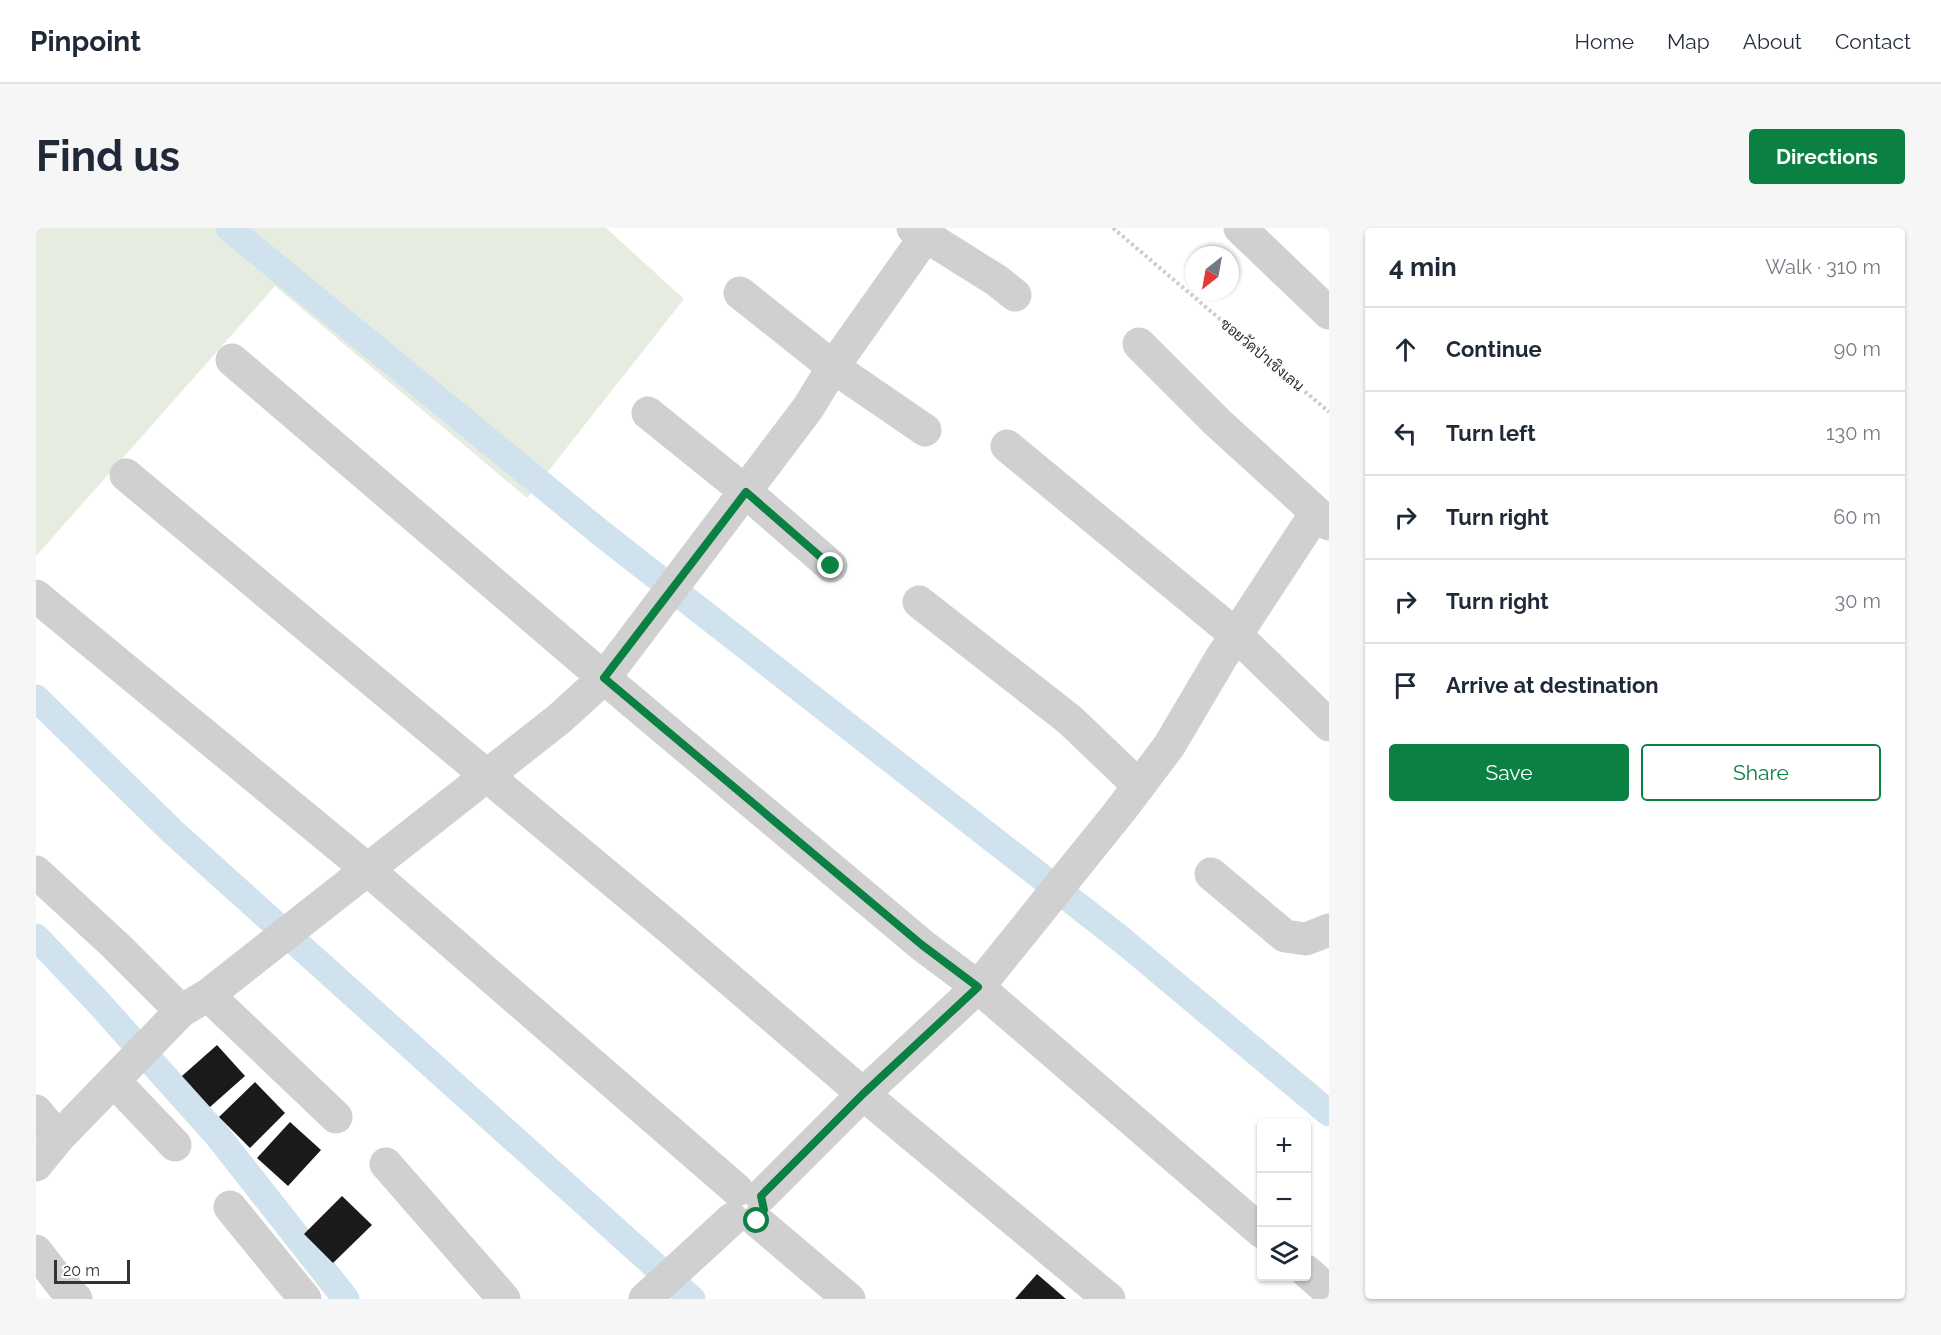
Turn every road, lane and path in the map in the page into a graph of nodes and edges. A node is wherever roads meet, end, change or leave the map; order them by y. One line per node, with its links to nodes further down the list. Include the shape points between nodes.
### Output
1 (1113, 228): 10 (path, ซอยวัดป่าเชิงเลน)
2 (1240, 228): 6 (street)
3 (919, 232): 5 (street); 9 (street)
4 (740, 293): 9 (street)
5 (1015, 295)
6 (1329, 313)
7 (1139, 344): 16 (street, via 1218,423)
8 (232, 360): 21 (street)
9 (833, 367): 12 (street); 15 (street)
10 (1329, 412)
11 (648, 414): 15 (street)
12 (925, 430)
13 (1007, 446): 20 (street)
14 (126, 475): 23 (street)
15 (746, 492): 17 (street); 21 (street)
16 (1323, 518): 20 (street)
17 (831, 566)
18 (36, 596): 25 (street)
19 (919, 602): 24 (street, via 1070,720)
20 (1236, 635): 22 (street); 24 (street, via 1169,746)
21 (604, 678): 23 (street); 29 (street, via 922,945)
22 (1329, 725)
23 (485, 776): 25 (street); 32 (street)
24 (1139, 786): 29 (street)
25 (367, 869): 30 (street); 40 (street)
26 (36, 872): 30 (street, via 115,945)
27 (1211, 874): 28 (street, via 1285,936 1306,939)
28 (1329, 930)
29 (978, 987): 32 (street); 41 (street)
30 (195, 1003): 31 (street); 34 (street)
31 (133, 1061): 35 (street); 36 (street)
32 (863, 1094): 40 (street); 50 (street)
33 (36, 1111): 35 (street)
34 (336, 1117)
35 (58, 1138): 38 (street)
36 (175, 1145)
37 (386, 1164): 48 (street)
38 (36, 1165)
39 (230, 1207): 47 (street)
40 (747, 1207): 45 (street); 49 (street)
41 (1257, 1228)
42 (36, 1251): 46 (street)
43 (1311, 1275): 44 (street)
44 (1329, 1291)
45 (651, 1293)
46 (76, 1299)
47 (305, 1299)
48 (504, 1299)
49 (849, 1299)
50 (1109, 1299)

